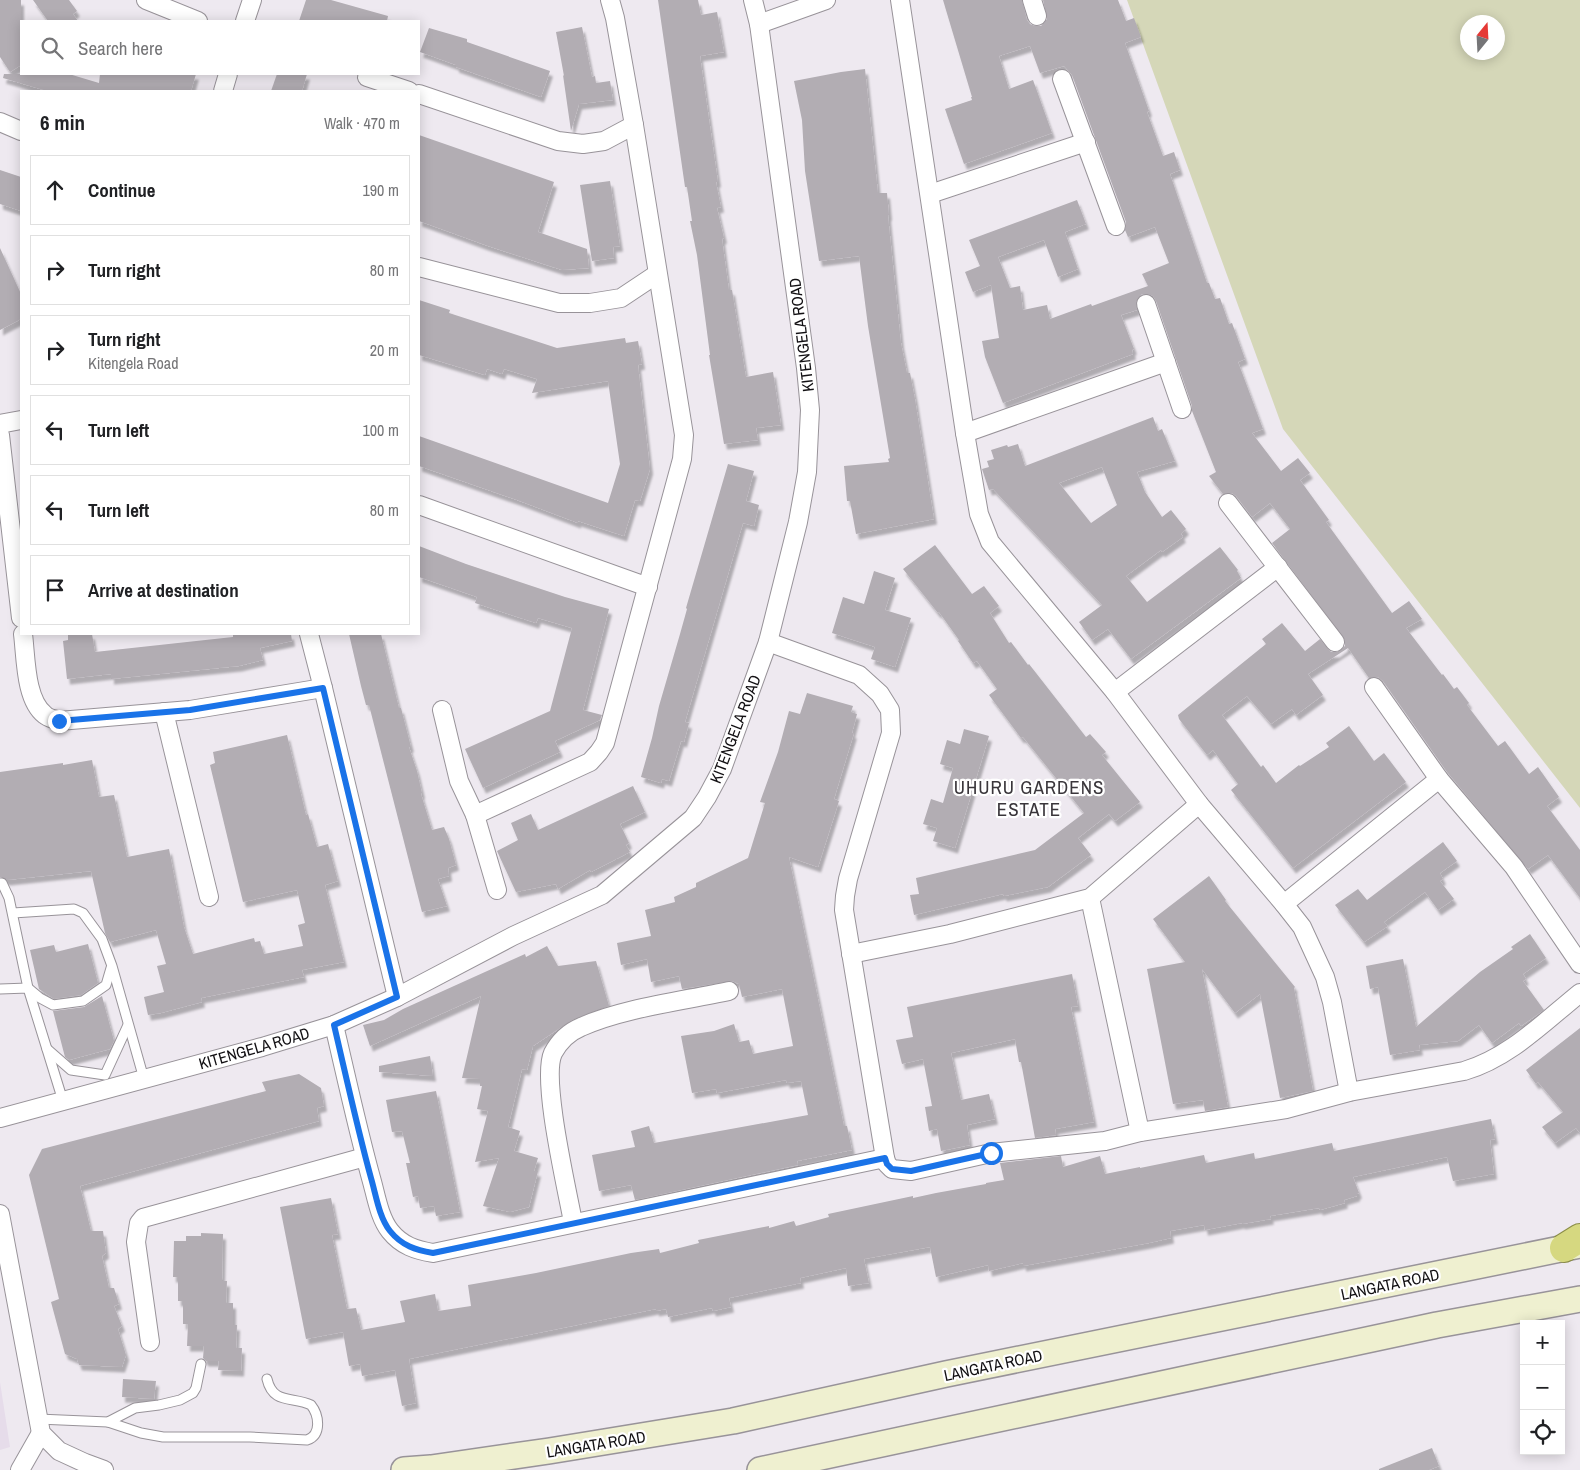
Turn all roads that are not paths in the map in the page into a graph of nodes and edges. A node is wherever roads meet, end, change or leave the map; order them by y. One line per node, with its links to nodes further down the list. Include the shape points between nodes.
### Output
1 (146, 0): 7 (street)
2 (252, 0): 8 (street)
3 (610, 0): 17 (street)
4 (753, 0): 9 (street, KITENGELA ROAD)
5 (826, 0): 9 (street)
6 (900, 0): 20 (street)
7 (196, 20)
8 (245, 20)
9 (759, 24): 38 (street, KITENGELA ROAD, via 810,410 806,472 798,522)
10 (228, 75): 13 (street)
11 (367, 77): 14 (street)
12 (1062, 79): 19 (street)
13 (223, 90)
14 (406, 90)
15 (420, 94): 17 (street, via 558,141 604,142)
16 (0, 122): 18 (street)
17 (634, 125): 23 (street)
18 (20, 130)
19 (1086, 142): 20 (street); 21 (street)
20 (930, 194): 29 (street)
21 (1116, 226)
22 (420, 267): 23 (street, via 559,303 621,298)
23 (657, 274): 34 (street, via 684,436 682,459)
24 (1146, 304): 25 (street)
25 (1166, 362): 26 (street); 29 (street)
26 (1182, 409)
27 (20, 420): 28 (street)
28 (0, 424)
29 (965, 433): 42 (street, via 979,514 990,542)
30 (0, 435): 35 (street)
31 (1228, 503): 33 (street)
32 (420, 505): 34 (street)
33 (1278, 567): 39 (street); 42 (street)
34 (648, 587): 47 (street, via 605,743 599,752 590,762)
35 (20, 609)
36 (23, 635): 44 (street, via 29,684 36,706 46,716 59,721)
37 (309, 635): 41 (street)
38 (768, 642): 54 (street, via 859,675 880,694 890,710 891,733 845,896); 61 (street, KITENGELA ROAD, via 722,769 693,818 602,895 513,936)
39 (1336, 642)
40 (1374, 687): 45 (street)
41 (323, 688): 44 (street); 61 (street)
42 (1115, 692): 46 (street)
43 (442, 710): 47 (street, via 459,781)
44 (164, 712): 50 (street)
45 (1439, 779): 52 (street); 55 (street, via 1514,867)
46 (1198, 804): 51 (street); 52 (street)
47 (475, 815): 49 (street)
48 (0, 883): 53 (lane, via 6,890)
49 (497, 890)
50 (209, 897)
51 (1090, 898): 54 (street, via 950,934); 69 (street)
52 (1284, 904): 66 (street, via 1302,928 1325,977)
53 (13, 913): 56 (lane, via 79,910 102,939); 57 (lane)
54 (851, 954): 71 (street)
55 (1580, 964)
56 (112, 966): 57 (lane, via 106,985 82,1001 53,1005); 62 (lane)
57 (28, 988): 58 (lane); 64 (lane)
58 (0, 989)
59 (729, 992): 73 (street, via 620,1014 580,1027 565,1037 553,1054 550,1093)
60 (1580, 993): 66 (street, via 1499,1057 1482,1066)
61 (397, 997): 63 (street, KITENGELA ROAD)
62 (128, 1025): 64 (lane, via 105,1075 71,1070); 65 (lane)
63 (334, 1025): 65 (street, KITENGELA ROAD); 70 (street)
64 (47, 1049): 67 (lane)
65 (144, 1079): 67 (street, KITENGELA ROAD)
66 (1349, 1092): 69 (street, via 1286,1109)
67 (63, 1101): 68 (street, KITENGELA ROAD)
68 (0, 1118)
69 (1140, 1132): 71 (street, via 1105,1141 991,1153 911,1171 892,1169)
70 (366, 1158): 73 (street, via 382,1217 402,1243 414,1249 433,1253); 76 (street, via 144,1218 138,1223 136,1242)
71 (885, 1158): 73 (street)
72 (0, 1214): 80 (street)
73 (573, 1222)
74 (1575, 1244): 83 (main road, LANGATA ROAD, via 733,1421 539,1453)
75 (1580, 1299): 84 (main road, via 1437,1325)
76 (150, 1342)
77 (201, 1364): 79 (lane, via 193,1393 180,1400 135,1408)
78 (267, 1379): 79 (lane, via 277,1396 312,1405 318,1416 317,1430 312,1438 163,1437)
79 (108, 1422): 80 (lane)
80 (39, 1426): 81 (street); 82 (street, via 59,1451)
81 (20, 1470)
82 (104, 1470)
83 (404, 1470)
84 (760, 1470)

